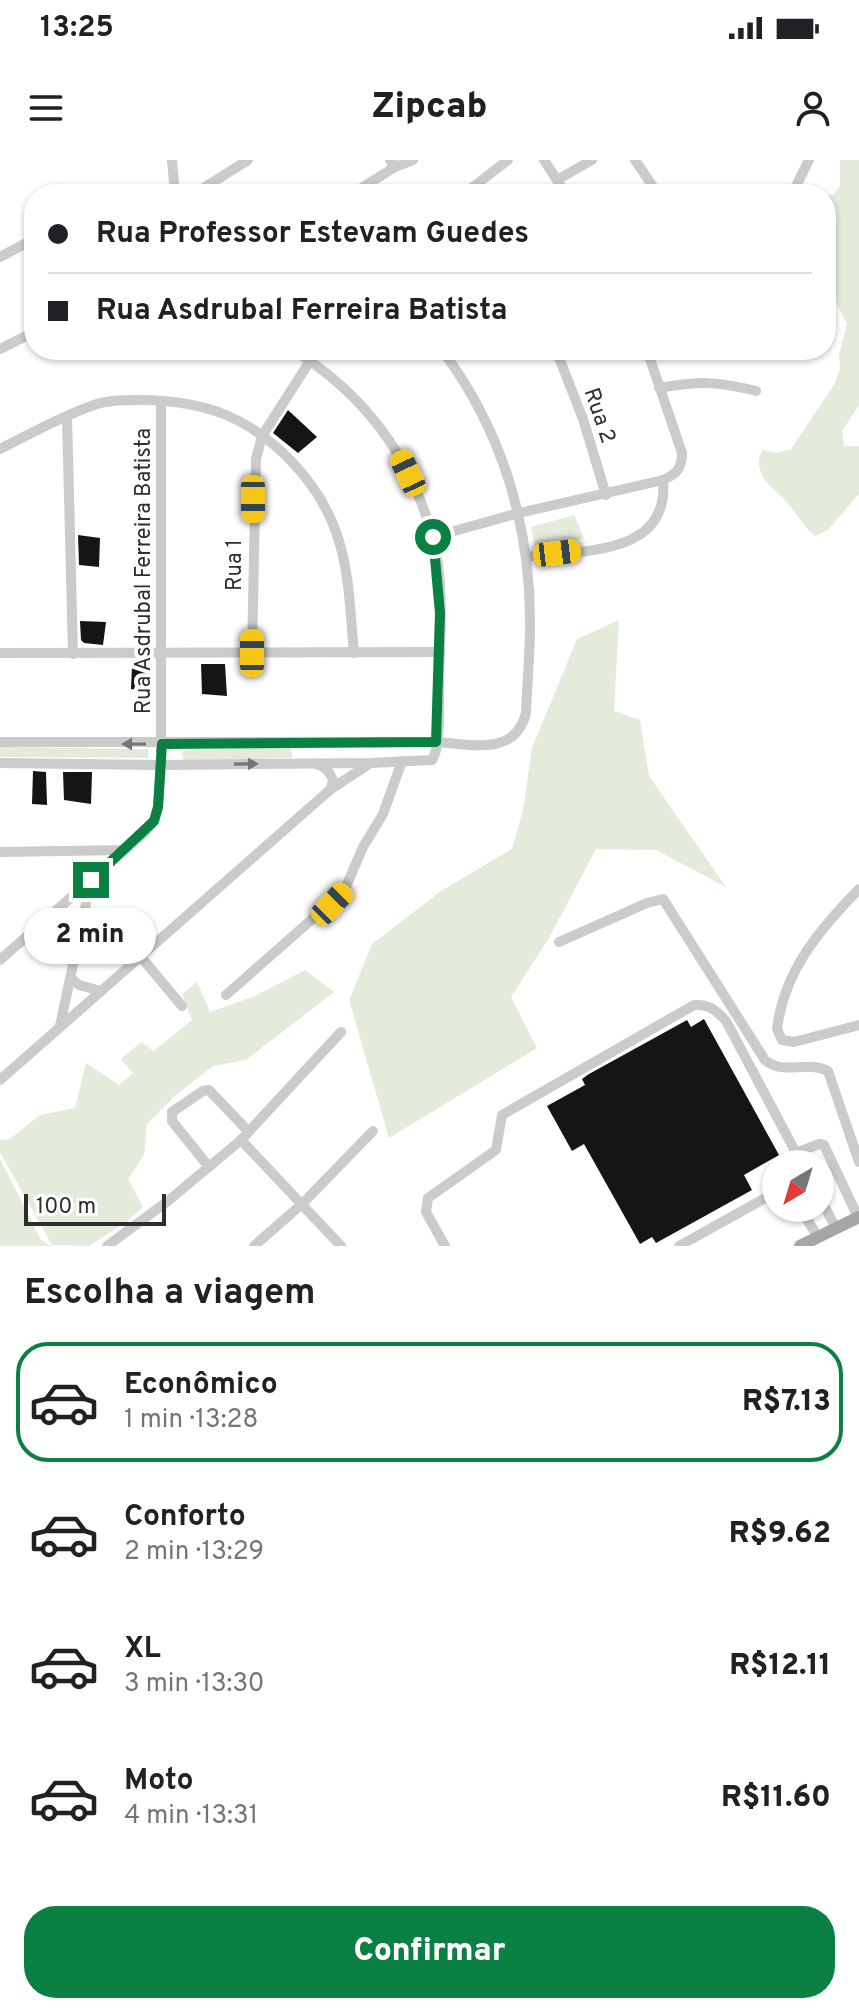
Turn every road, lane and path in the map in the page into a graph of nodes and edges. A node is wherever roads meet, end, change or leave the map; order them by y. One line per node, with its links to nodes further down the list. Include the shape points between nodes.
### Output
1 (172, 160): 11 (street)
2 (248, 160): 12 (street)
3 (413, 160): 9 (street)
4 (508, 160): 14 (street)
5 (544, 160): 10 (street)
6 (592, 160): 10 (street)
7 (635, 160): 16 (street)
8 (809, 160): 17 (street)
9 (393, 164): 13 (street)
10 (557, 180): 15 (street)
11 (174, 184)
12 (210, 184)
13 (366, 184)
14 (477, 184)
15 (560, 184)
16 (651, 184)
17 (797, 184)
18 (24, 244): 19 (street)
19 (0, 257)
20 (24, 337): 21 (street)
21 (0, 349)
22 (449, 360): 34 (street, via 483,413)
23 (560, 360): 33 (street, Rua 2)
24 (650, 360): 26 (street)
25 (310, 361): 30 (street, Rua 1); 35 (street, via 338,381 384,430 418,494)
26 (659, 388): 27 (street, via 700,381); 32 (street, via 682,453 680,468)
27 (756, 391)
28 (161, 401): 29 (street, via 96,404); 30 (street, via 227,415); 39 (street, Rua Asdrubal Ferreira Batista)
29 (67, 417): 31 (street); 42 (street)
30 (262, 436): 40 (street, Rua 1, via 253,499); 41 (street, via 299,469 336,531 347,574)
31 (0, 449)
32 (665, 479): 33 (street); 36 (street, via 662,508 636,539)
33 (606, 495): 34 (street)
34 (519, 513): 35 (street); 36 (street)
35 (433, 537): 37 (street)
36 (526, 557): 44 (street, via 530,625 523,724 513,737 489,745)
37 (440, 652): 41 (street); 44 (street)
38 (0, 653): 42 (street)
39 (163, 653): 40 (street); 42 (street); 45 (street, Rua Asdrubal Ferreira Batista)
40 (252, 653): 41 (street)
41 (354, 653)
42 (73, 654)
43 (0, 742): 45 (street, one-way to 43)
44 (436, 742): 45 (street); 46 (street, via 436,755 427,762)
45 (162, 744): 50 (street, Rua Asdrubal Ferreira Batista)
46 (402, 761): 49 (street); 61 (street, via 383,814 344,891)
47 (0, 763): 50 (street)
48 (313, 763): 49 (street); 50 (street, one-way to 48); 51 (street, via 326,767)
49 (371, 763): 51 (street)
50 (161, 765): 52 (street, Rua Asdrubal Ferreira Batista, via 154,821)
51 (331, 789): 57 (street)
52 (125, 850): 53 (street); 54 (street, Rua Asdrubal Ferreira Batista)
53 (0, 852)
54 (91, 880): 58 (street, Rua Asdrubal Ferreira Batista); 59 (street)
55 (859, 889): 63 (street, via 824,925 797,965 777,1029 782,1040 794,1042)
56 (559, 942): 72 (street, via 663,899 765,1060 779,1068 810,1065 828,1071)
57 (141, 957): 60 (street); 62 (street)
58 (0, 960)
59 (72, 979): 60 (street); 64 (street)
60 (101, 991): 64 (street)
61 (226, 995)
62 (182, 1006)
63 (859, 1025)
64 (60, 1026): 66 (street)
65 (341, 1032): 68 (street)
66 (0, 1080)
67 (373, 1131): 76 (street)
68 (244, 1136): 74 (street); 74 (street, via 209,1090 172,1112 172,1121); 76 (street)
69 (794, 1150): 85 (street, via 726,1021 705,1004 694,1005 502,1115 496,1150 428,1198 426,1212)
70 (804, 1150): 71 (street, via 819,1144)
71 (826, 1150)
72 (859, 1162)
73 (834, 1166): 77 (street)
74 (209, 1167): 82 (street)
75 (762, 1200): 86 (street)
76 (302, 1204): 83 (street); 84 (street)
77 (859, 1217): 80 (main road)
78 (809, 1222): 81 (street)
79 (833, 1222): 80 (street)
80 (836, 1228): 81 (main road)
81 (818, 1237): 87 (main road)
82 (107, 1246)
83 (254, 1246)
84 (341, 1246)
85 (445, 1246)
86 (679, 1246)
87 (800, 1246)

